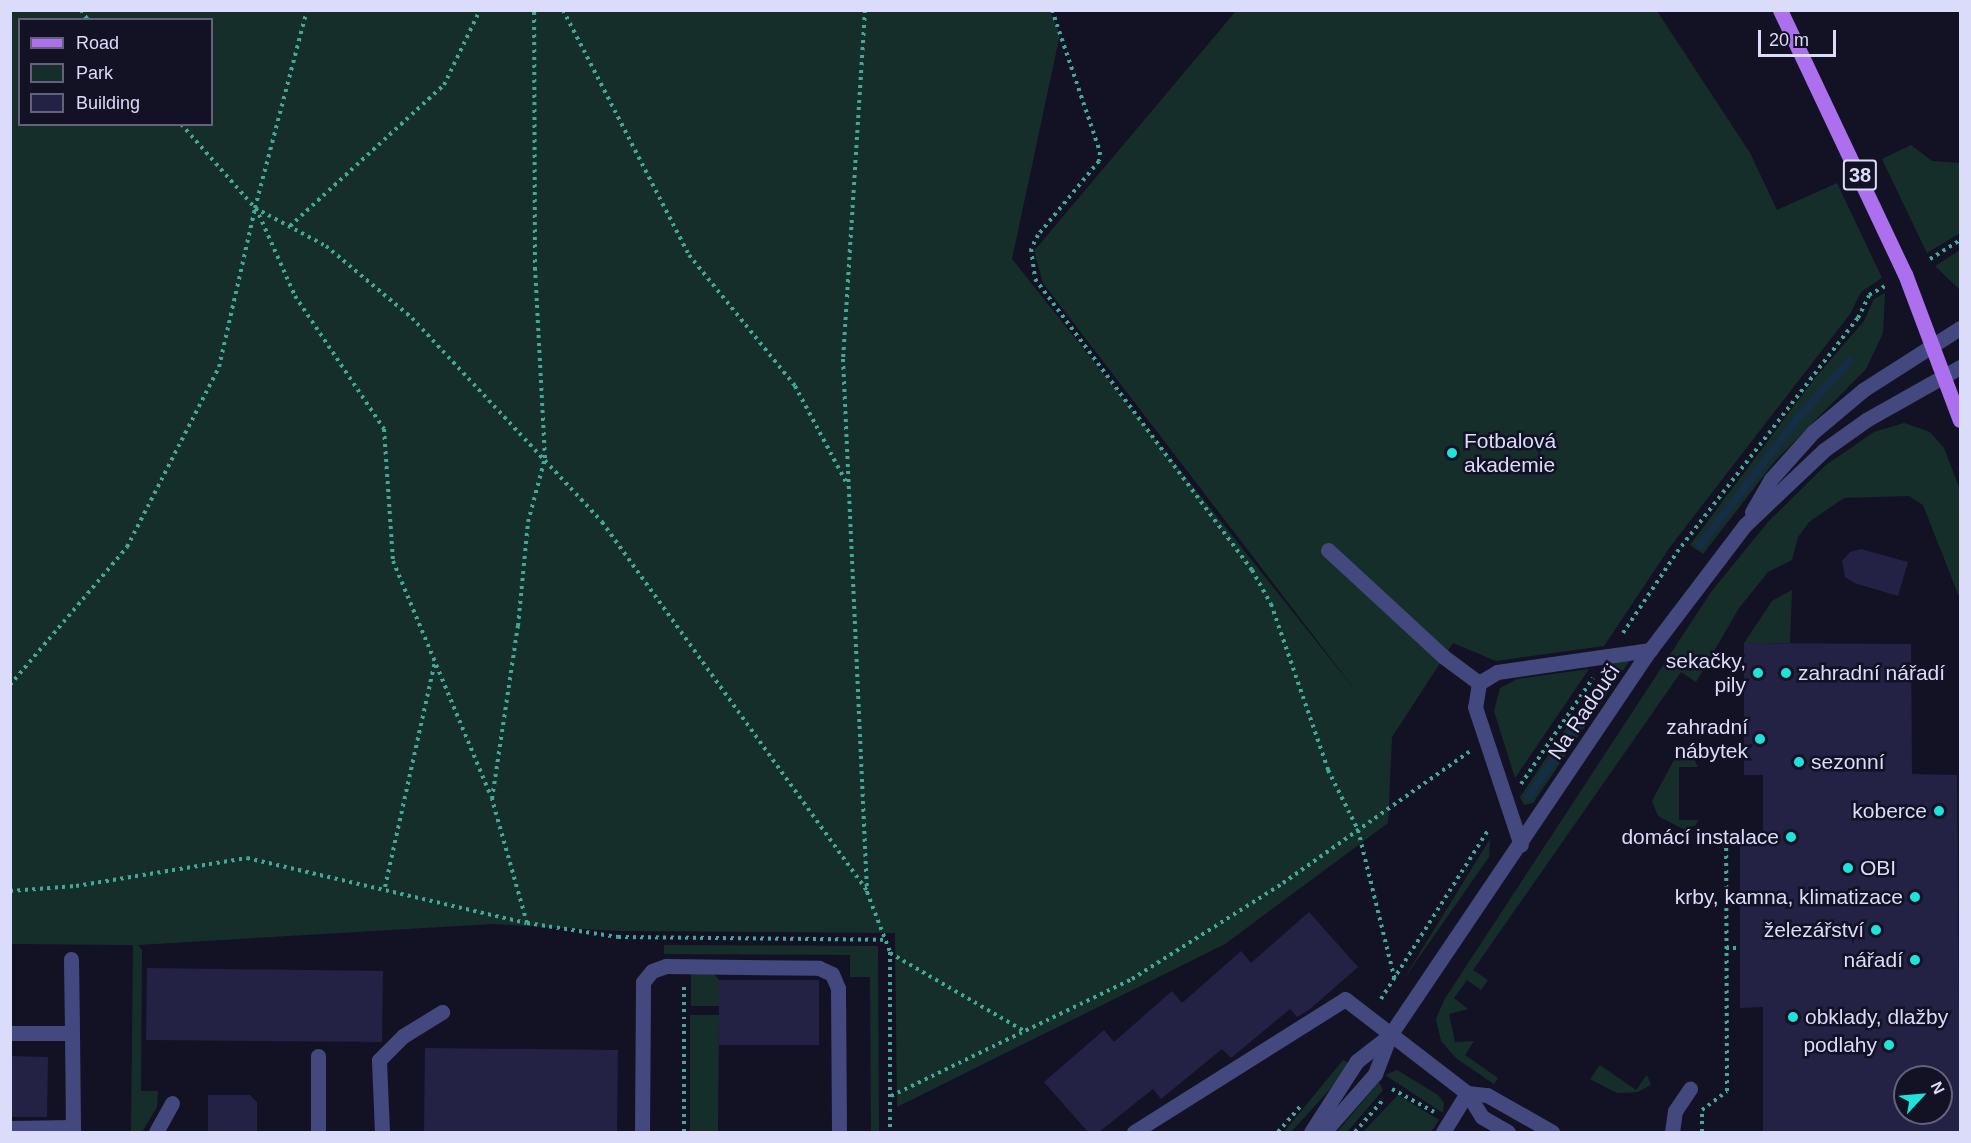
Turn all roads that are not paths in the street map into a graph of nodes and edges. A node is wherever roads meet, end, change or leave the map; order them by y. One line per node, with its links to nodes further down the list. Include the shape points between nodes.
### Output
1 (1780, 10): 3 (main road, 38, via 1843,136)
2 (1960, 328): 3 (street)
3 (1933, 344): 5 (main road, 38); 7 (street, via 1863,390 1813,432 1771,479)
4 (1960, 367): 5 (street, Na Radouči)
5 (1946, 378): 6 (main road, 38); 7 (street, Na Radouči, via 1866,420 1824,450)
6 (1960, 420)
7 (1745, 525): 9 (street, Na Radouči)
8 (1328, 550): 10 (street, via 1444,657)
9 (1650, 650): 10 (street, via 1497,672); 11 (street, Na Radouči)
10 (1479, 683): 11 (street, via 1475,707)
11 (1521, 845): 16 (street, Na Radouči)
12 (71, 959): 15 (street)
13 (442, 1012): 26 (street, via 403,1036 379,1060)
14 (10, 1033): 15 (street)
15 (72, 1033): 23 (street)
16 (1390, 1035): 19 (street); 29 (street, via 1345,999); 30 (street, via 1357,1061); 31 (street, Na Radouči, via 1375,1074)
17 (318, 1056): 25 (street)
18 (1690, 1089): 34 (street, via 1675,1111)
19 (1467, 1093): 21 (street); 32 (street, via 1482,1117); 33 (street, via 1487,1095)
20 (172, 1103): 24 (street)
21 (1442, 1125)
22 (10, 1128): 23 (street)
23 (73, 1130)
24 (156, 1132)
25 (318, 1132)
26 (382, 1132)
27 (642, 1132): 28 (street, via 643,982 658,967 827,969 838,988)
28 (839, 1132)
29 (1134, 1132)
30 (1311, 1132)
31 (1324, 1132)
32 (1508, 1132)
33 (1552, 1132)
34 (1672, 1132)

